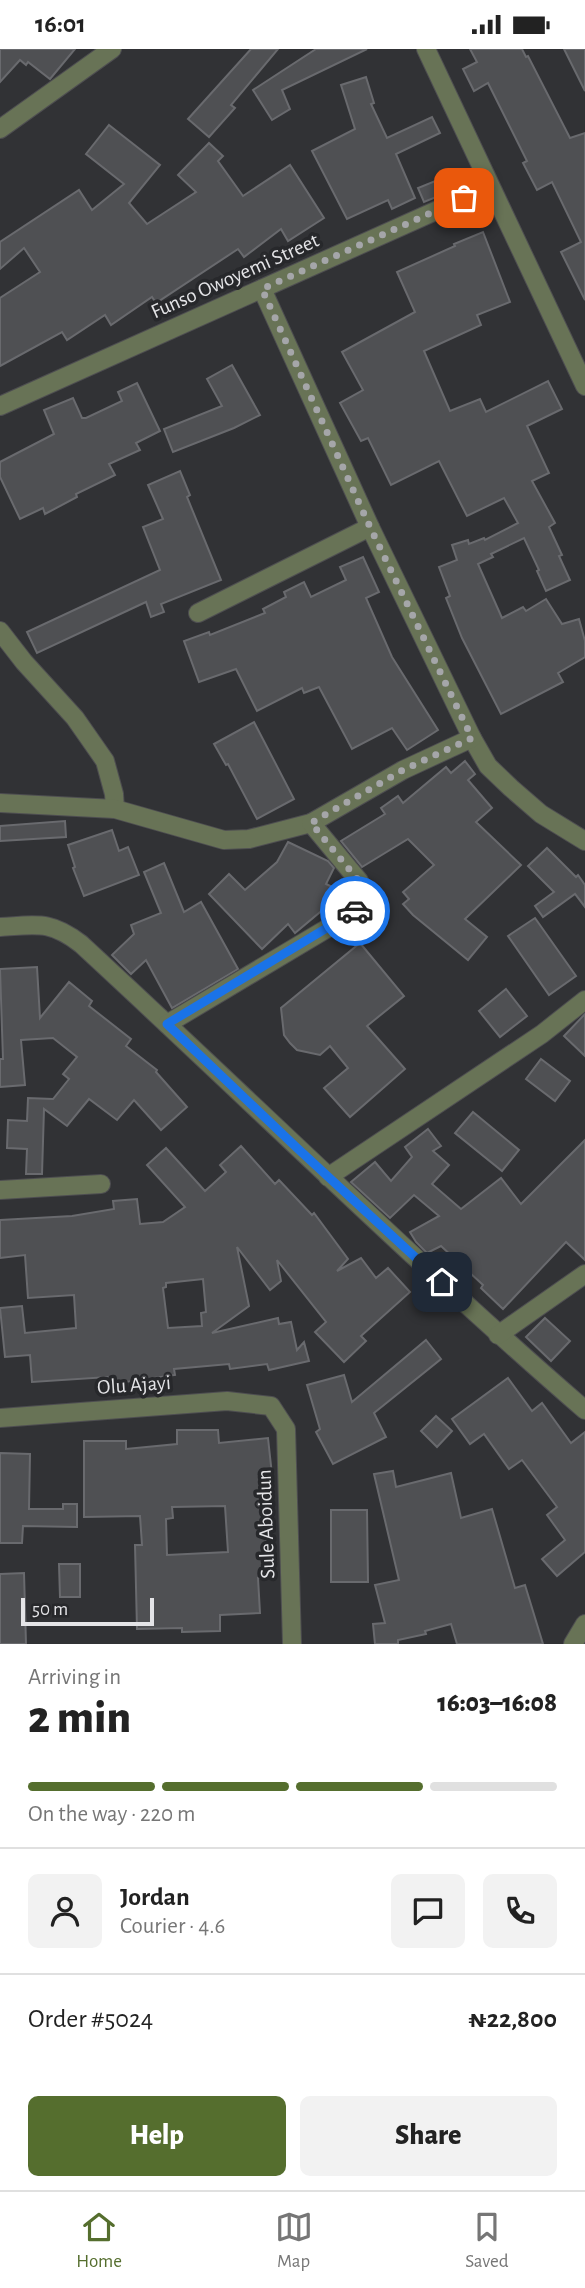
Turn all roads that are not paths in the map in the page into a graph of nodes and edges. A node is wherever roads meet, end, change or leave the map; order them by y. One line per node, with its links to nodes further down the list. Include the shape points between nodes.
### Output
1 (112, 49): 3 (street)
2 (426, 49): 4 (street)
3 (0, 129)
4 (489, 187): 5 (street, Funso Owoyemi Street); 6 (street)
5 (262, 289): 7 (street, Funso Owoyemi Street); 8 (street)
6 (585, 386)
7 (0, 406)
8 (370, 527): 9 (street); 11 (street)
9 (198, 613)
10 (0, 631): 13 (street, via 75,718 105,761)
11 (472, 738): 14 (street, via 403,770); 15 (street, via 488,766 511,788 541,814)
12 (0, 803): 13 (street)
13 (115, 809): 14 (street, via 224,840 249,839)
14 (311, 823): 18 (street, via 359,881 365,898 353,913)
15 (585, 841)
16 (0, 927): 18 (street, via 41,924 63,930)
17 (585, 1000): 19 (street, via 542,1034)
18 (167, 1024): 19 (street)
19 (328, 1177): 23 (street)
20 (101, 1184): 21 (street)
21 (0, 1190)
22 (585, 1273): 23 (street)
23 (498, 1335): 25 (street)
24 (271, 1406): 26 (street, Olu Ajayi, via 227,1401); 28 (street, Sule Aboidun, via 286,1429)
25 (585, 1410)
26 (0, 1418)
27 (585, 1624): 29 (street)
28 (292, 1644)
29 (573, 1644)

